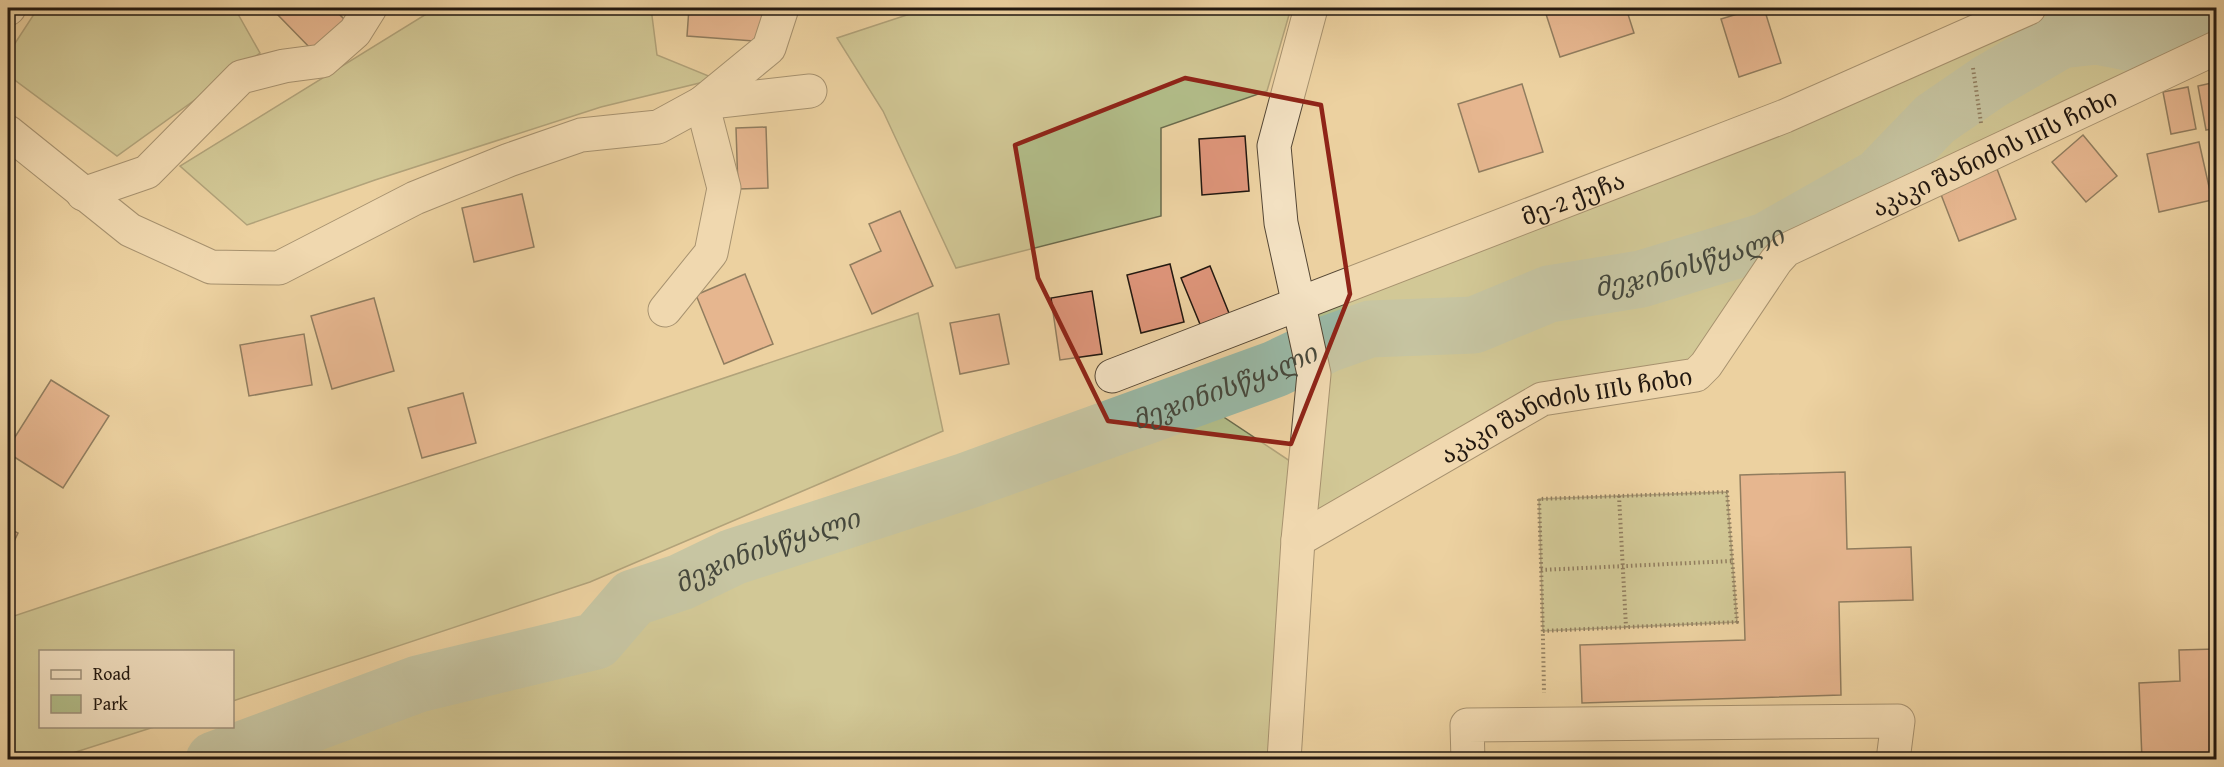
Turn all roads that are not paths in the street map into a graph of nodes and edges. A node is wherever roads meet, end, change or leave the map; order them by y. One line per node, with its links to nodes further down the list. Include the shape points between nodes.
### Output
1 (370, 8): 9 (street, via 355,32 322,61 242,77 147,172)
2 (782, 8): 7 (street, via 769,48)
3 (1311, 8): 11 (street, via 1274,146 1281,223)
4 (2029, 8): 11 (street, მე-2 ქუჩა, via 1785,116)
5 (2217, 48): 13 (street, აკაკი შანიძის IIIს ჩიხი, via 1786,250 1696,375 1542,399)
6 (810, 91): 7 (street)
7 (702, 103): 9 (street, via 658,127 581,135 509,160 415,198 279,268 211,267 130,230); 10 (street, via 724,188 711,253)
8 (8, 132): 9 (street)
9 (83, 195)
10 (665, 310)
11 (1300, 310): 12 (street, მე-2 ქუჩა); 13 (street, via 1314,374)
12 (1112, 376)
13 (1298, 540): 14 (street)
14 (1284, 759)
15 (1468, 759): 16 (street, via 1467,725 1898,721)
16 (1893, 759)

